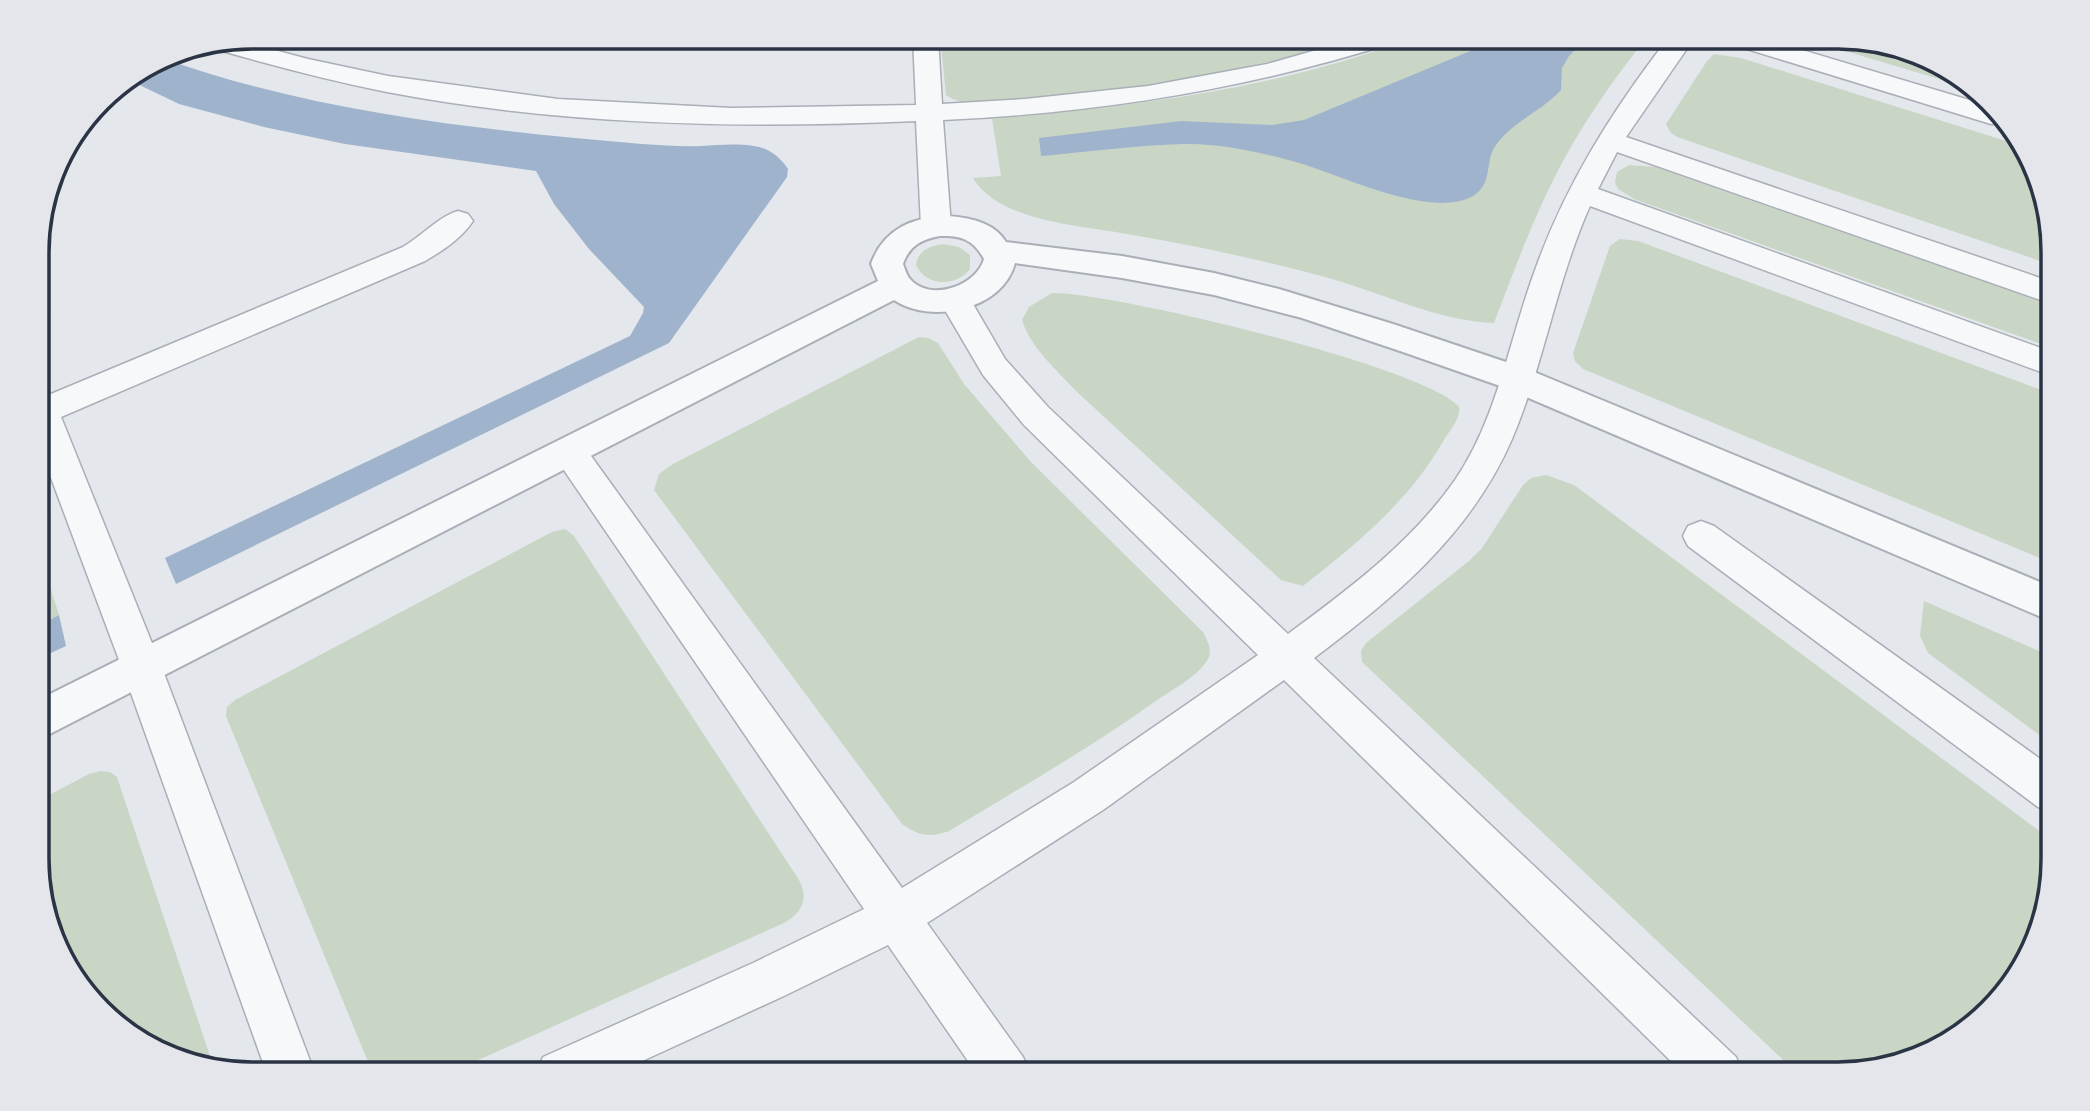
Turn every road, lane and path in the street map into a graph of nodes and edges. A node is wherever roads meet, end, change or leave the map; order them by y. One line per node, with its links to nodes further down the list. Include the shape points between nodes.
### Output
1 (242, 49): 6 (street, via 379,82 568,107 746,117)
2 (926, 49): 6 (street)
3 (1346, 49): 6 (street, via 1205,84 1054,105)
4 (1673, 49): 8 (street)
5 (1773, 49): 7 (street)
6 (929, 113): 11 (street)
7 (1987, 114)
8 (1609, 140): 9 (street); 14 (street)
9 (1581, 193): 16 (street); 17 (street, via 1548,273)
10 (458, 221): 18 (street, via 414,254)
11 (936, 226): 12 (street, via 969,229); 13 (street, via 912,233 892,249 887,269)
12 (997, 251): 15 (street, via 999,266 992,280 976,293); 17 (street, via 1144,270 1243,291 1332,315)
13 (896, 285): 15 (street, via 924,299); 20 (street)
14 (2041, 289)
15 (955, 300): 23 (street, via 1014,393)
16 (2041, 359)
17 (1515, 378): 22 (street); 23 (street, via 1487,456 1438,530 1403,564)
18 (49, 404)
19 (49, 433): 24 (street)
20 (569, 451): 24 (street); 27 (street)
21 (1702, 536): 26 (street)
22 (2041, 600)
23 (1287, 656): 27 (street, via 1131,769); 31 (street)
24 (142, 668): 25 (street); 28 (street)
25 (49, 715)
26 (2041, 784)
27 (895, 916): 29 (street); 30 (street)
28 (287, 1062)
29 (585, 1062)
30 (998, 1062)
31 (1706, 1062)

